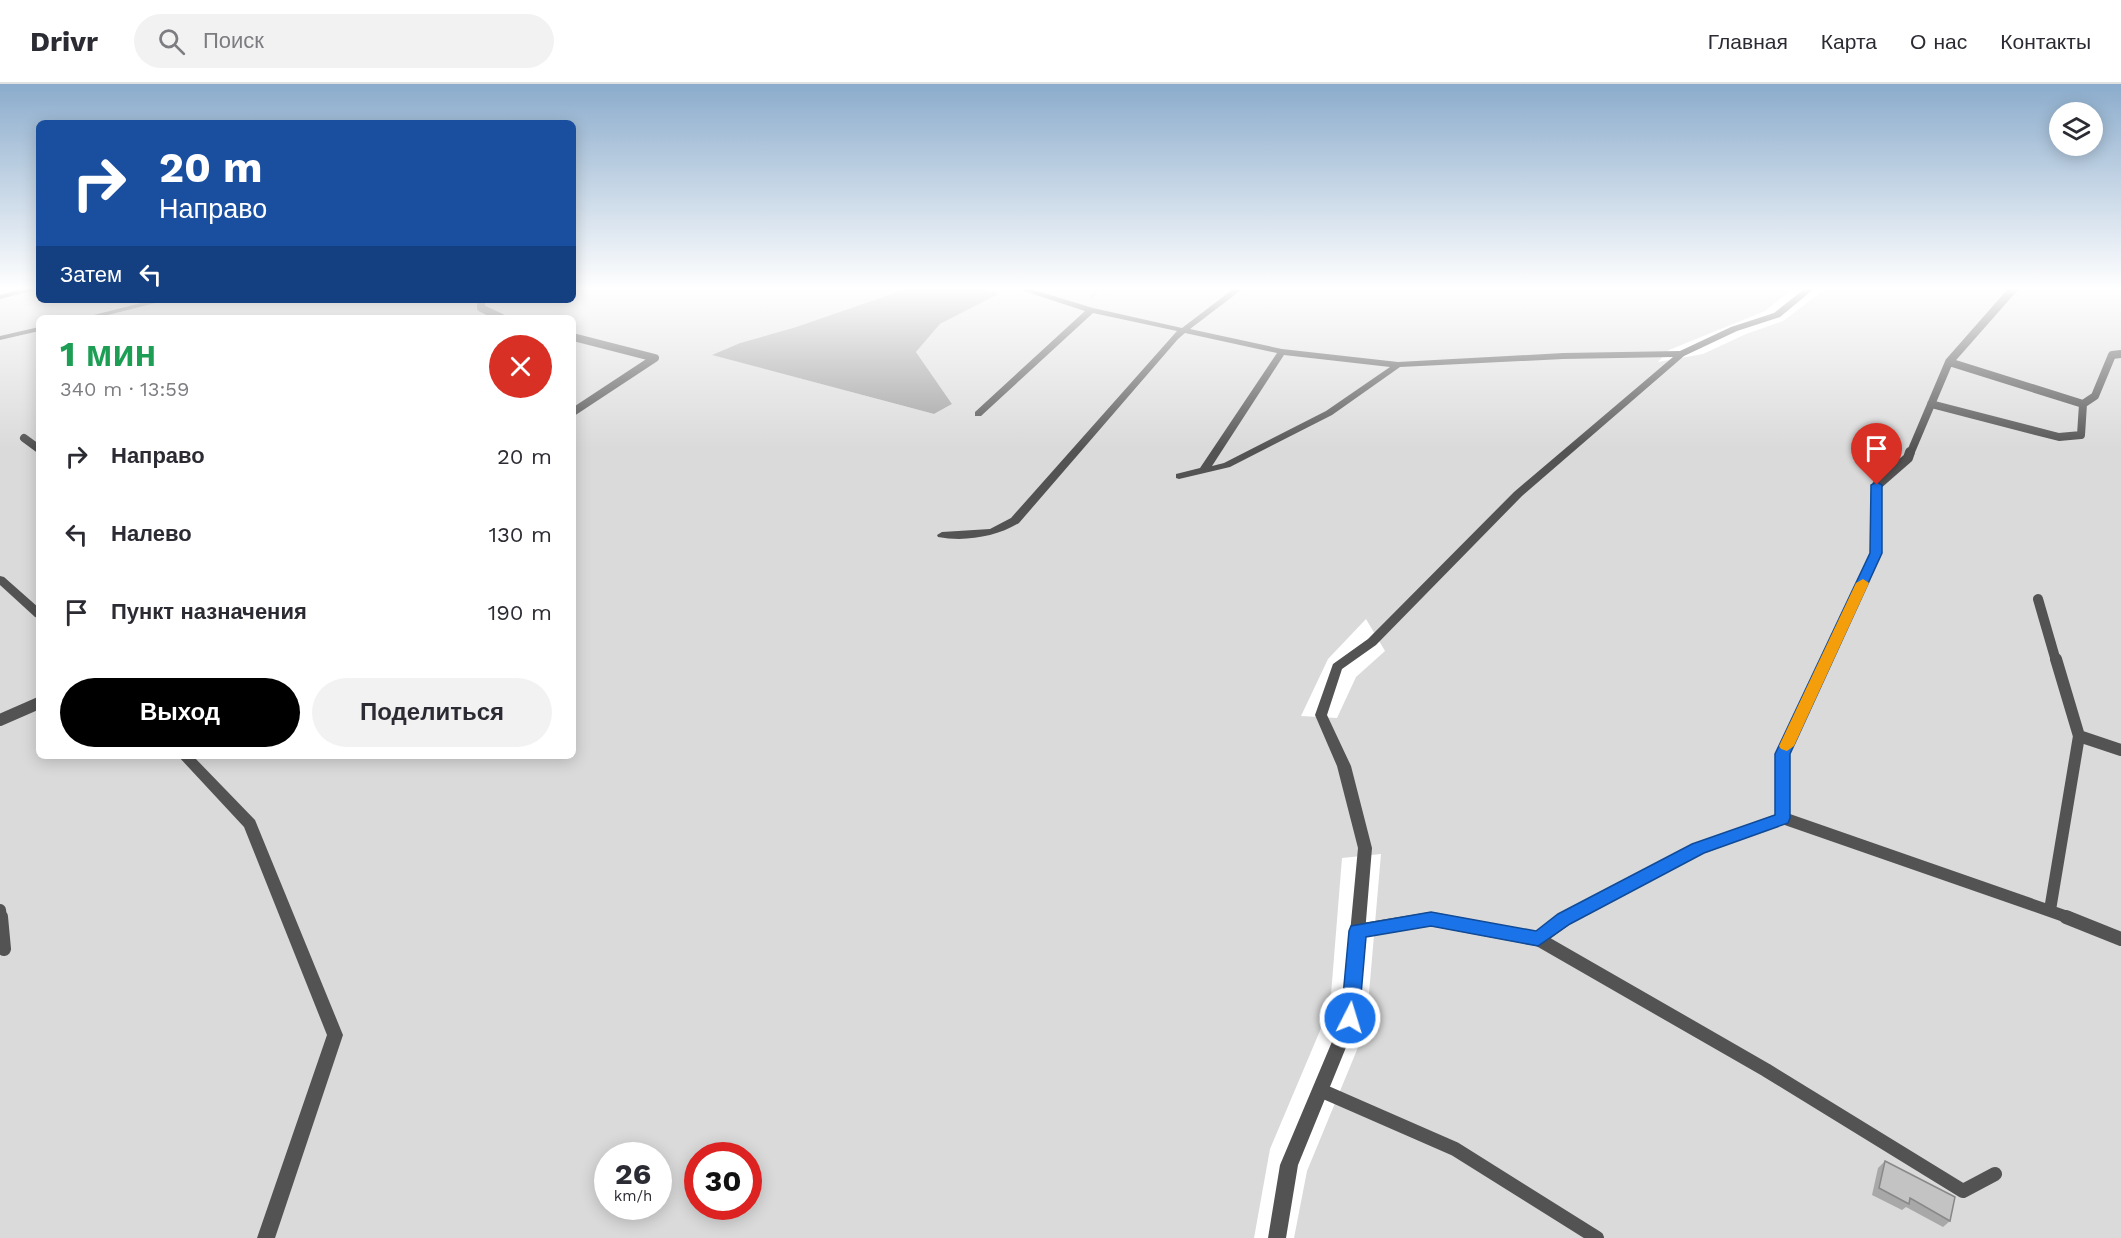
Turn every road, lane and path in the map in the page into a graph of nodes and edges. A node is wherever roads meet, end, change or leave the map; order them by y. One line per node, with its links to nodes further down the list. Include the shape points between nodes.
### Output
1 (588, 341): 14 (lane, via 655,358)
2 (1057, 341): 15 (street)
3 (1171, 341): 20 (street, via 1030,507 1007,528 978,535)
4 (1232, 341): 7 (street)
5 (1708, 341): 8 (street)
6 (1968, 341): 10 (lane)
7 (1282, 352): 11 (street); 18 (street)
8 (1680, 354): 11 (street); 32 (street, via 1518,494 1372,642 1337,668 1321,715 1344,766 1365,848)
9 (2121, 354): 13 (lane, via 2112,355 2096,396)
10 (1949, 362): 12 (lane); 13 (lane)
11 (1398, 365): 18 (street, via 1329,413 1227,465)
12 (1931, 404): 13 (lane, via 2059,437 2081,435); 29 (lane, via 1908,458 1877,485 1876,553 1783,754)
13 (2084, 404)
14 (576, 410)
15 (978, 414)
16 (24, 438): 17 (lane)
17 (36, 447)
18 (1204, 470): 19 (street)
19 (1179, 476)
20 (942, 535)
21 (0, 579): 23 (street)
22 (2038, 599): 26 (lane)
23 (36, 611)
24 (36, 704): 25 (lane)
25 (0, 720)
26 (2079, 736): 27 (lane); 31 (lane)
27 (2121, 750)
28 (188, 759): 38 (street, via 250,824 335,1035)
29 (1783, 818): 31 (lane); 33 (lane, via 1698,849 1564,919)
30 (0, 910): 35 (lane)
31 (2050, 910): 34 (lane)
32 (1358, 931): 33 (lane, via 1431,919); 36 (street, via 1350,1018)
33 (1538, 939): 37 (lane, via 1766,1070 1963,1191)
34 (2121, 939)
35 (4, 950)
36 (1320, 1090): 39 (street, via 1289,1165); 40 (lane, via 1455,1149)
37 (1995, 1174)
38 (266, 1238)
39 (1276, 1238)
40 (1597, 1238)

